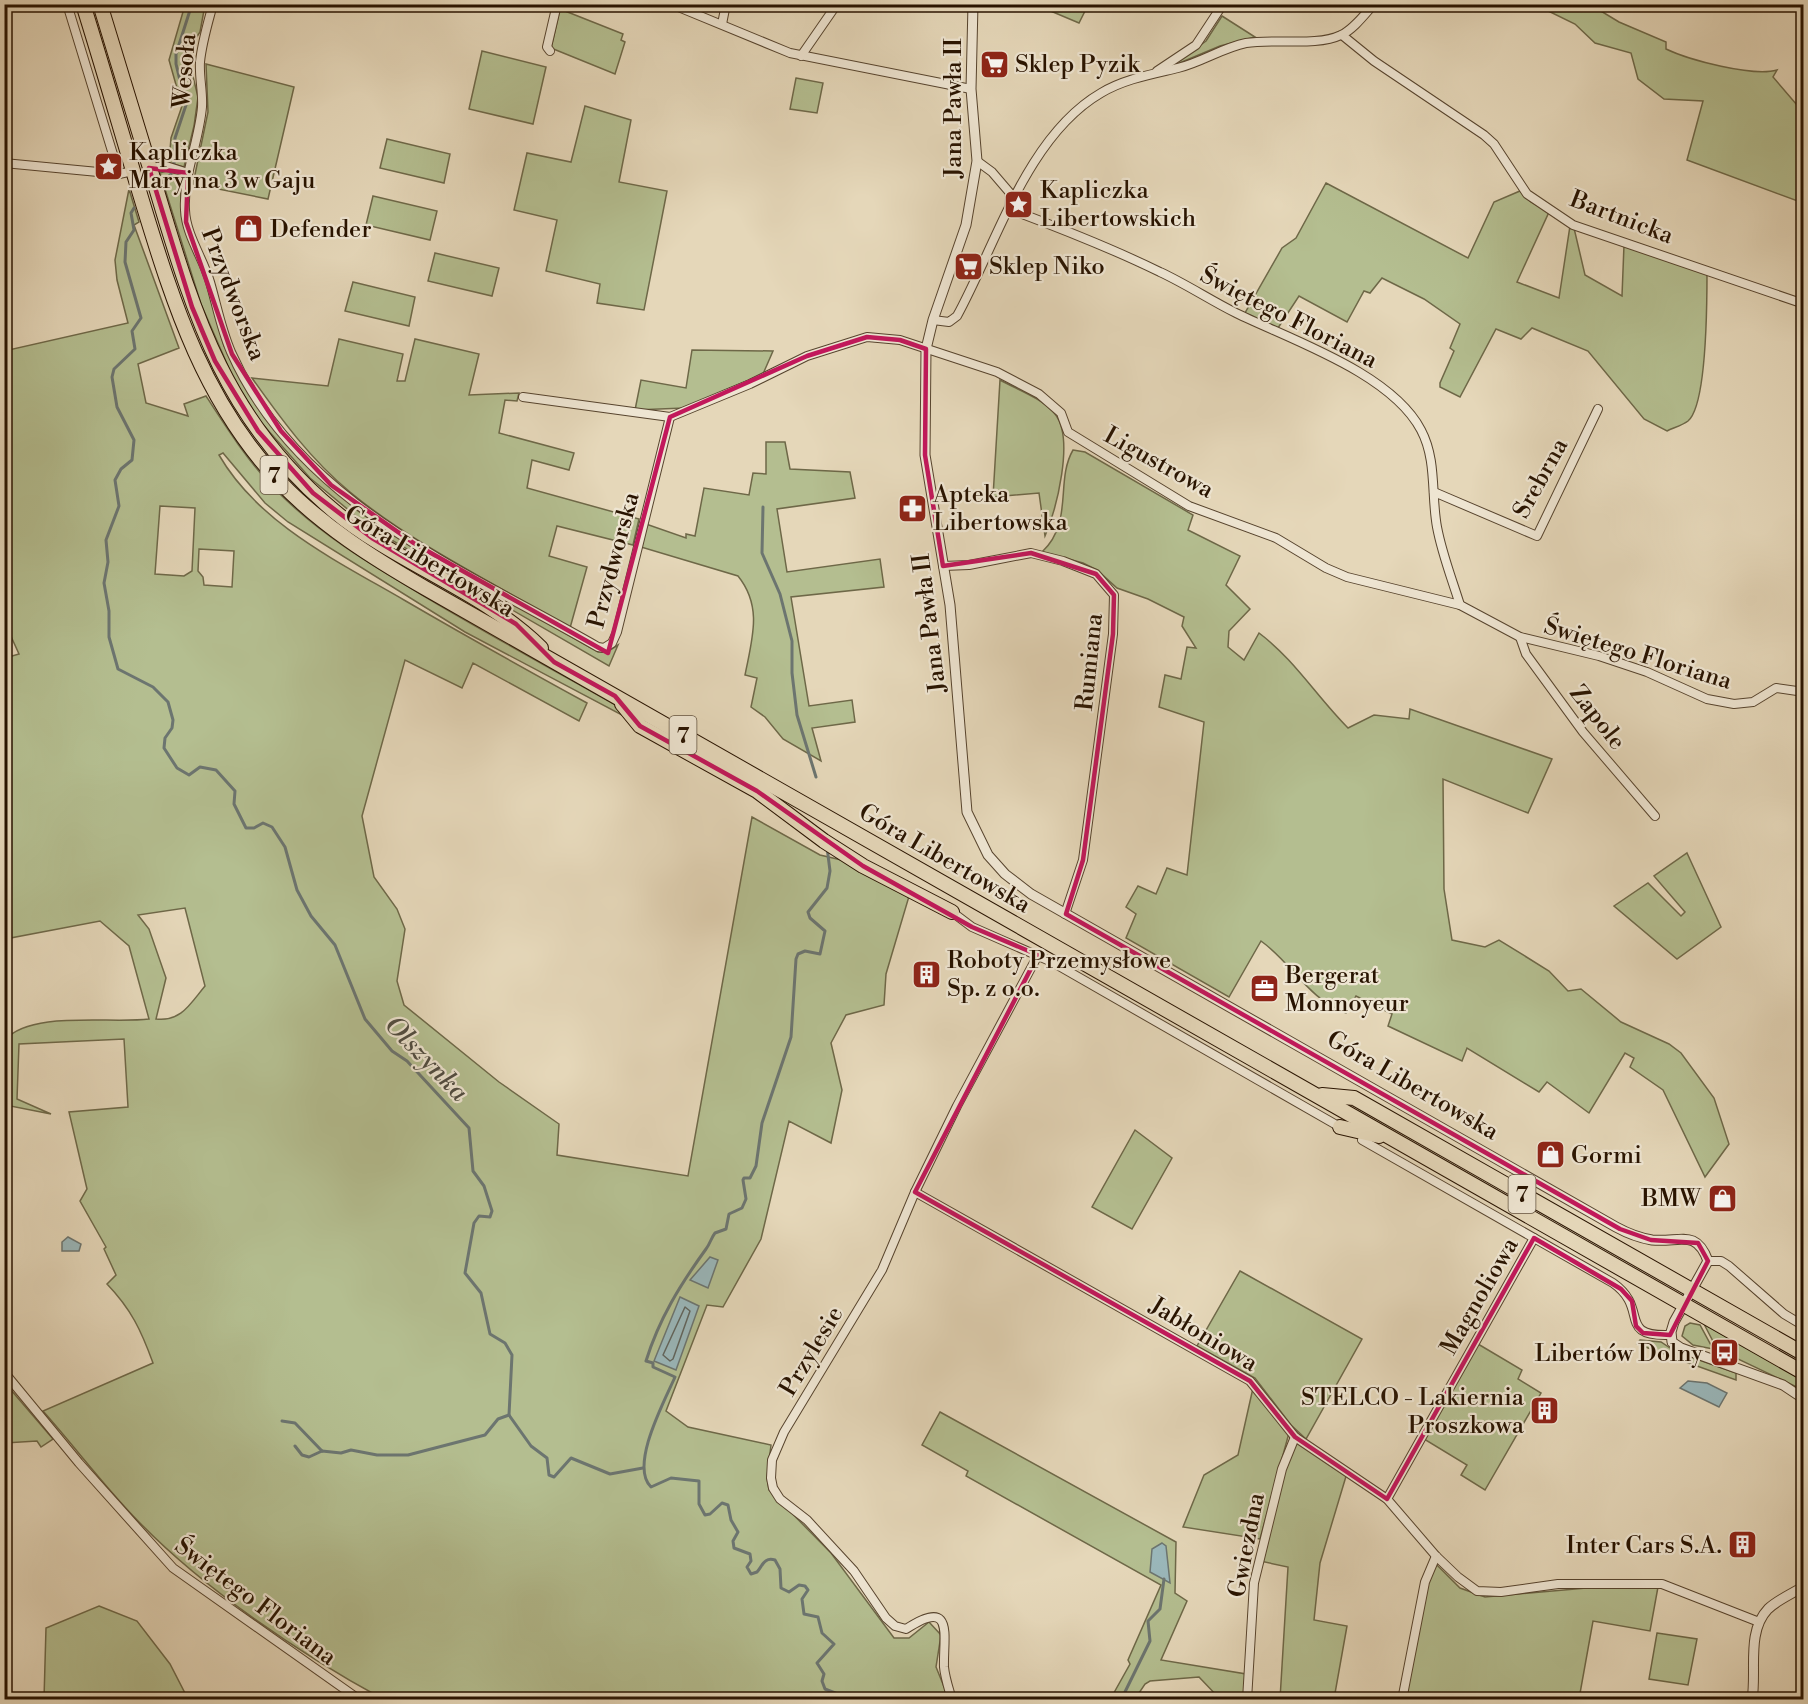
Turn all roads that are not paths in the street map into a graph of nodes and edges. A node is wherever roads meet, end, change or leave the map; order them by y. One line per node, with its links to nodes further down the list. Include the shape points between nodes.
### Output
1 (67, 4): 23 (street)
2 (83, 4): 21 (highway, 7)
3 (100, 4): 20 (highway, 7)
4 (213, 4): 22 (street, Wesoła, via 200,64 202,107)
5 (557, 4): 14 (street, via 547,47)
6 (671, 4): 12 (street)
7 (726, 4): 12 (street)
8 (837, 4): 15 (street)
9 (973, 4): 17 (street, Jana Pawła II)
10 (1223, 4): 16 (street, via 1196,45)
11 (1374, 4): 13 (street)
12 (722, 24): 15 (street)
13 (1342, 35): 16 (street, via 1228,47 1180,68); 25 (street, Bartnicka, via 1484,135 1527,194 1573,225)
14 (550, 51)
15 (801, 56): 17 (street)
16 (1156, 72): 24 (street, via 1101,93 1056,132 1031,166)
17 (971, 89): 18 (street, Jana Pawła II)
18 (977, 161): 24 (street, via 1010,194); 26 (street, Jana Pawła II, via 966,225)
19 (4, 163): 23 (street)
20 (150, 168): 22 (street, via 166,166); 35 (highway, Góra Libertowska / 7, via 207,344 230,390 268,444 348,522 516,624)
21 (134, 171): 23 (street); 35 (highway, Góra Libertowska / 7, via 174,303 195,357 225,412 267,468 310,510 358,547)
22 (188, 172): 30 (street, Przydworska, via 186,222 208,276 223,333 250,387 282,431 332,485 370,516 598,647 610,646 616,632)
23 (119, 174)
24 (1010, 209): 26 (street, via 957,316 949,322); 31 (street, Świętego Floriana, via 1159,271 1364,374 1416,422 1429,454)
25 (1803, 304)
26 (933, 320): 27 (street, Jana Pawła II)
27 (926, 349): 30 (street, via 900,340 867,337 807,356); 32 (street, Jana Pawła II, via 925,455); 33 (street, Ligustrowa, via 997,372 1039,394 1061,413 1068,432 1189,506 1276,538 1347,577)
28 (523, 397): 30 (street)
29 (1598, 409): 31 (street, Srebrna, via 1537,536)
30 (670, 417)
31 (1434, 492): 33 (street, Świętego Floriana, via 1445,564)
32 (943, 566): 40 (street, Jana Pawła II, via 968,816 982,846 1005,874); 40 (street, Rumiana, via 1031,553 1096,574 1114,595 1113,634 1083,860)
33 (1460, 605): 34 (street, Świętego Floriana)
34 (1520, 637): 36 (street, Świętego Floriana, via 1599,656 1734,704 1753,702 1776,688); 38 (street, Zapole, via 1526,654 1583,732)
35 (554, 662): 37 (highway, Góra Libertowska / 7)
36 (1803, 692)
37 (615, 696): 39 (highway, 7, via 639,726 757,791 863,866); 42 (highway, Góra Libertowska / 7)
38 (1655, 816)
39 (952, 912): 41 (street, Góra Libertowska, via 972,927)
40 (1065, 914): 48 (street, Góra Libertowska, via 1620,1229 1651,1239 1694,1240 1702,1247)
41 (1038, 955): 43 (street, Góra Libertowska); 46 (street, Przylesie)
42 (1315, 1094): 44 (highway, Góra Libertowska / 7); 49 (highway, Góra Libertowska / 7, via 1354,1098)
43 (1340, 1127): 44 (highway)
44 (1394, 1139): 50 (highway, Góra Libertowska / 7)
45 (1362, 1140): 47 (street)
46 (915, 1192): 57 (street, Jabłoniowa, via 1250,1382); 63 (street, Przylesie, via 882,1270 784,1432 772,1460 771,1478 780,1499 807,1520 854,1571 895,1626 906,1629 925,1617 939,1620 947,1634 944,1668)
47 (1534, 1238): 52 (street, via 1622,1289 1632,1300 1636,1326 1643,1333); 58 (street, Magnoliowa)
48 (1707, 1261): 49 (street); 51 (street, via 1729,1266)
49 (1690, 1290): 50 (street); 53 (highway, Góra Libertowska / 7)
50 (1682, 1304): 52 (street); 55 (highway, Góra Libertowska / 7)
51 (1803, 1326)
52 (1670, 1335): 56 (street, via 1681,1348 1783,1386)
53 (1803, 1354)
54 (4, 1372): 62 (street, Świętego Floriana, via 173,1568)
55 (1803, 1373)
56 (1803, 1399)
57 (1295, 1437): 58 (street, Jabłoniowa); 64 (street, Gwiezdna, via 1282,1469 1254,1583)
58 (1387, 1499): 59 (street, Jabłoniowa)
59 (1436, 1556): 61 (street, Jabłoniowa, via 1477,1591 1501,1592 1558,1584 1662,1584); 65 (street, via 1425,1582)
60 (1803, 1586): 61 (street, via 1770,1607)
61 (1759, 1622): 66 (street)
62 (360, 1700)
63 (952, 1700)
64 (1247, 1700)
65 (1402, 1700)
66 (1752, 1700)

